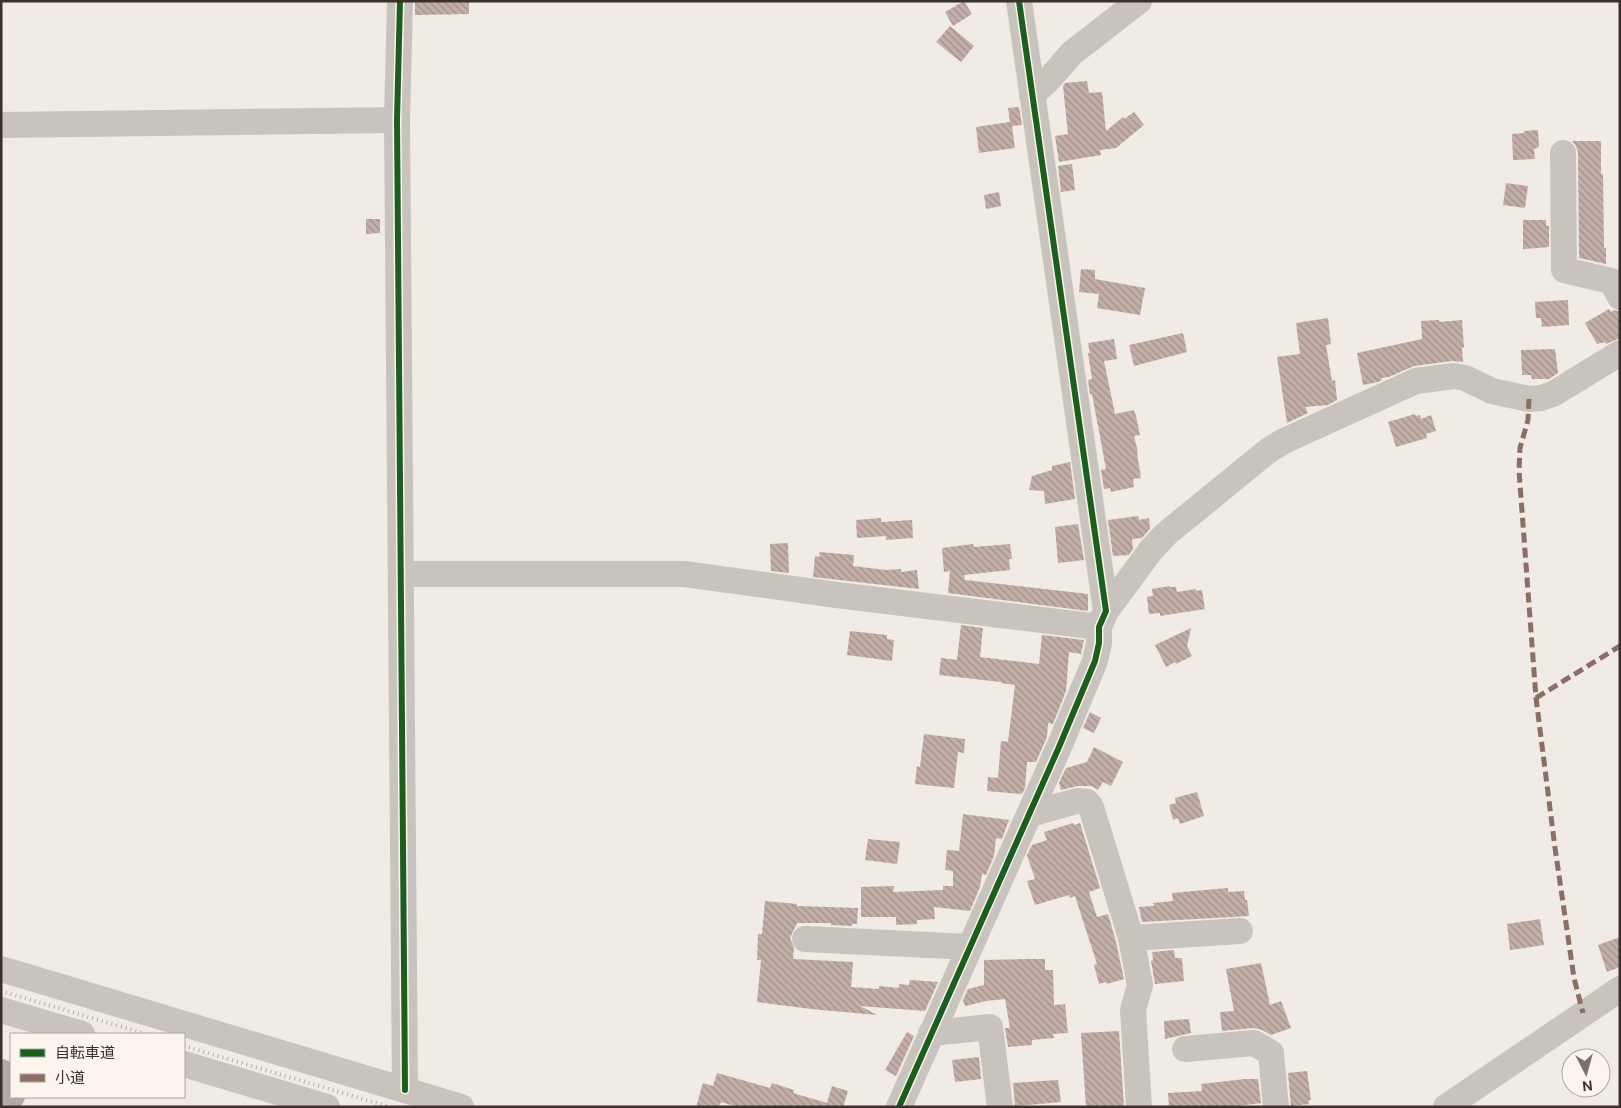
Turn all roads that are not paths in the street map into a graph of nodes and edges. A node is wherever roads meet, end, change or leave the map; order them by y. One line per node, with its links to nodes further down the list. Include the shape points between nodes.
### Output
1 (400, 1): 5 (street)
2 (1019, 1): 4 (street)
3 (1139, 1): 4 (street, via 1076,49)
4 (1032, 95): 11 (street)
5 (397, 120): 6 (street); 10 (street)
6 (1, 125)
7 (1563, 153): 8 (street, via 1564,270 1611,281)
8 (1620, 297)
9 (1620, 353): 11 (street, via 1541,398 1529,399 1492,390 1454,376 1416,381 1284,441 1166,534 1151,550)
10 (401, 574): 11 (street, via 684,574 837,595); 25 (street)
11 (1103, 619): 12 (street, via 1094,661)
12 (1030, 814): 14 (street, via 1078,801 1087,802); 16 (street)
13 (1240, 931): 14 (street)
14 (1131, 938): 31 (street, via 1140,985 1133,1010)
15 (805, 940): 16 (street)
16 (970, 947): 21 (street)
17 (1, 969): 25 (street)
18 (1620, 989): 33 (street)
19 (1, 1010): 20 (street)
20 (79, 1033)
21 (931, 1033): 29 (street); 30 (street, via 990,1027)
22 (1197, 1041): 32 (street, via 1254,1044 1271,1053)
23 (185, 1064): 27 (street)
24 (1, 1073): 26 (highway)
25 (405, 1090): 28 (street)
26 (10, 1092)
27 (328, 1107)
28 (461, 1107)
29 (899, 1107)
30 (1000, 1107)
31 (1138, 1107)
32 (1276, 1107)
33 (1446, 1107)

